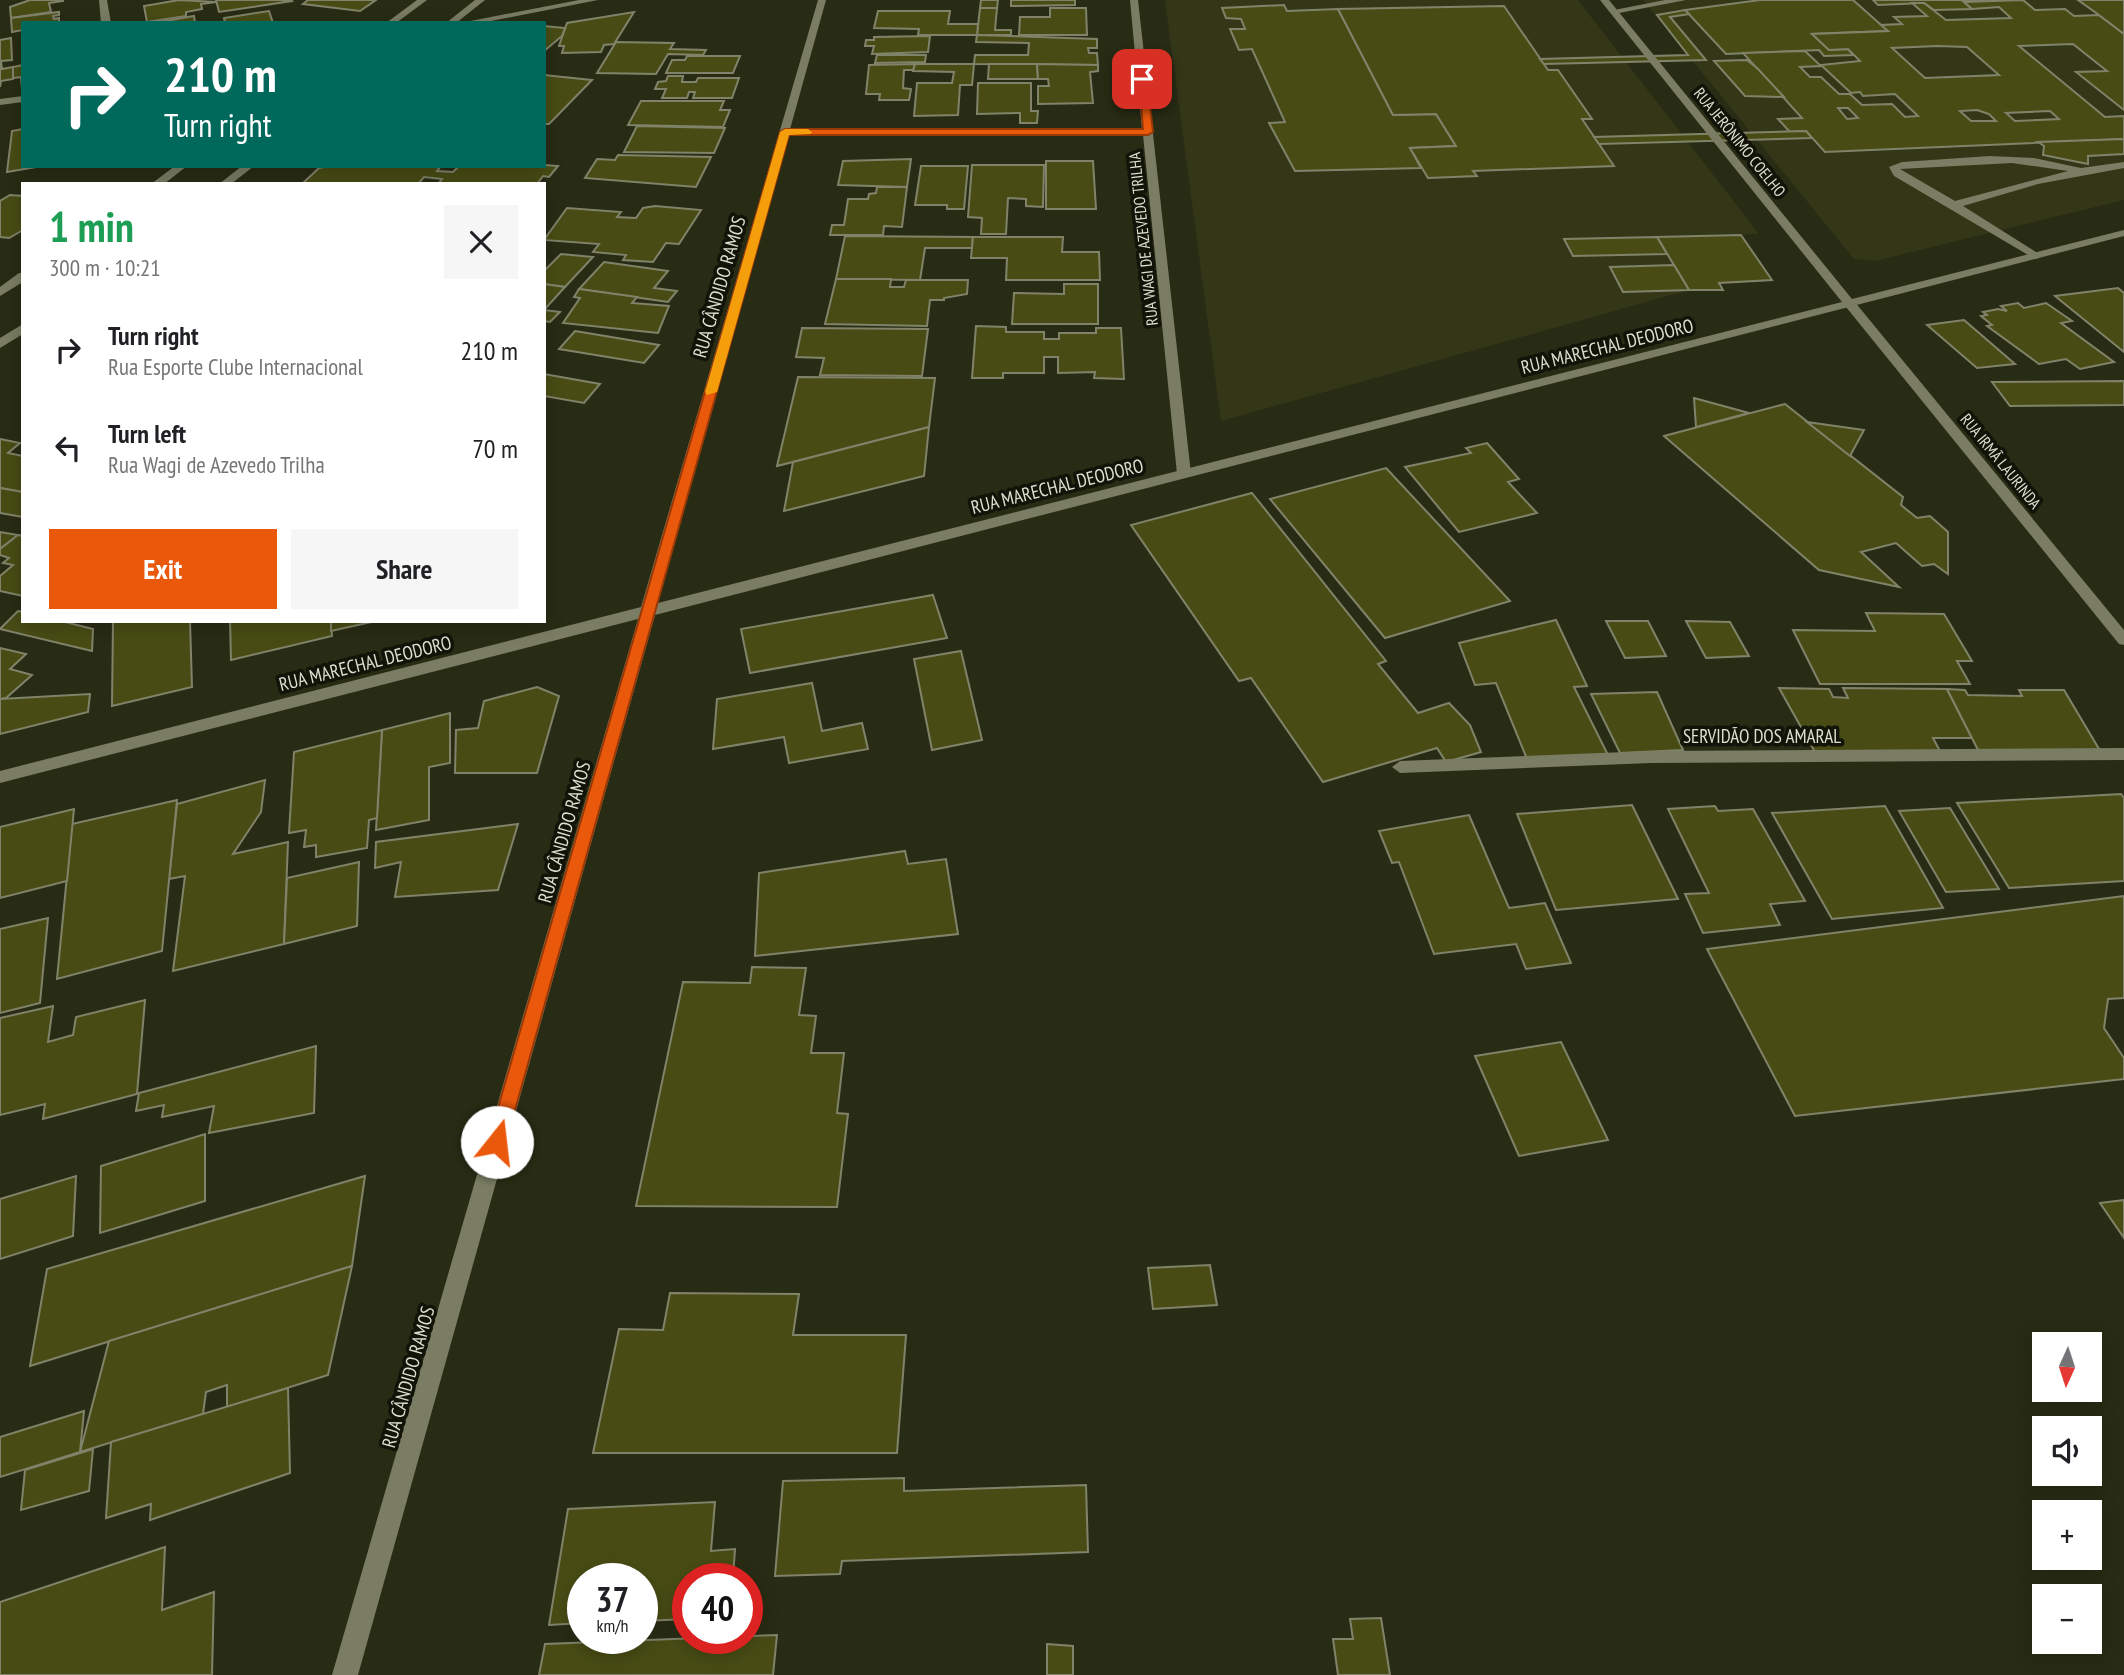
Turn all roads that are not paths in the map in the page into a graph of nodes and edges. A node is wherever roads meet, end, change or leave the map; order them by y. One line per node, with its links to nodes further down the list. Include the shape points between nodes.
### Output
1 (103, 0): 10 (street)
2 (423, 0): 11 (street)
3 (481, 0): 12 (street)
4 (594, 0): 13 (street)
5 (822, 0): 16 (street, RUA CÂNDIDO RAMOS)
6 (1134, 0): 17 (street, RUA WAGI DE AZEVEDO TRILHA)
7 (1604, 0): 9 (street, RUA JERÔNIMO COELHO)
8 (1682, 0): 9 (street)
9 (1614, 11): 29 (street, RUA JERÔNIMO COELHO)
10 (106, 21)
11 (393, 21)
12 (453, 21)
13 (475, 21)
14 (21, 99): 15 (street)
15 (0, 103)
16 (785, 132): 17 (street); 33 (street, RUA CÂNDIDO RAMOS)
17 (1148, 132): 32 (street, RUA WAGI DE AZEVEDO TRILHA)
18 (2124, 164): 21 (street)
19 (179, 168): 22 (street)
20 (246, 168): 23 (street)
21 (2078, 170): 24 (street); 24 (street, via 2012,160 1894,167 1898,174)
22 (159, 182)
23 (228, 182)
24 (1954, 205): 26 (street)
25 (2124, 233): 26 (street, RUA MARECHAL DEODORO)
26 (2035, 256): 29 (street, RUA MARECHAL DEODORO)
27 (21, 277): 28 (street)
28 (0, 292)
29 (1850, 304): 32 (street, RUA MARECHAL DEODORO); 34 (street, RUA IRMÃ LAURINDA)
30 (21, 329): 31 (street)
31 (0, 344)
32 (1184, 474): 33 (street, RUA MARECHAL DEODORO)
33 (649, 610): 37 (street, RUA MARECHAL DEODORO); 38 (street, RUA CÂNDIDO RAMOS)
34 (2124, 640)
35 (2124, 754): 36 (street, SERVIDÃO DOS AMARAL, via 1651,757)
36 (1400, 767)
37 (0, 777)
38 (345, 1675)

